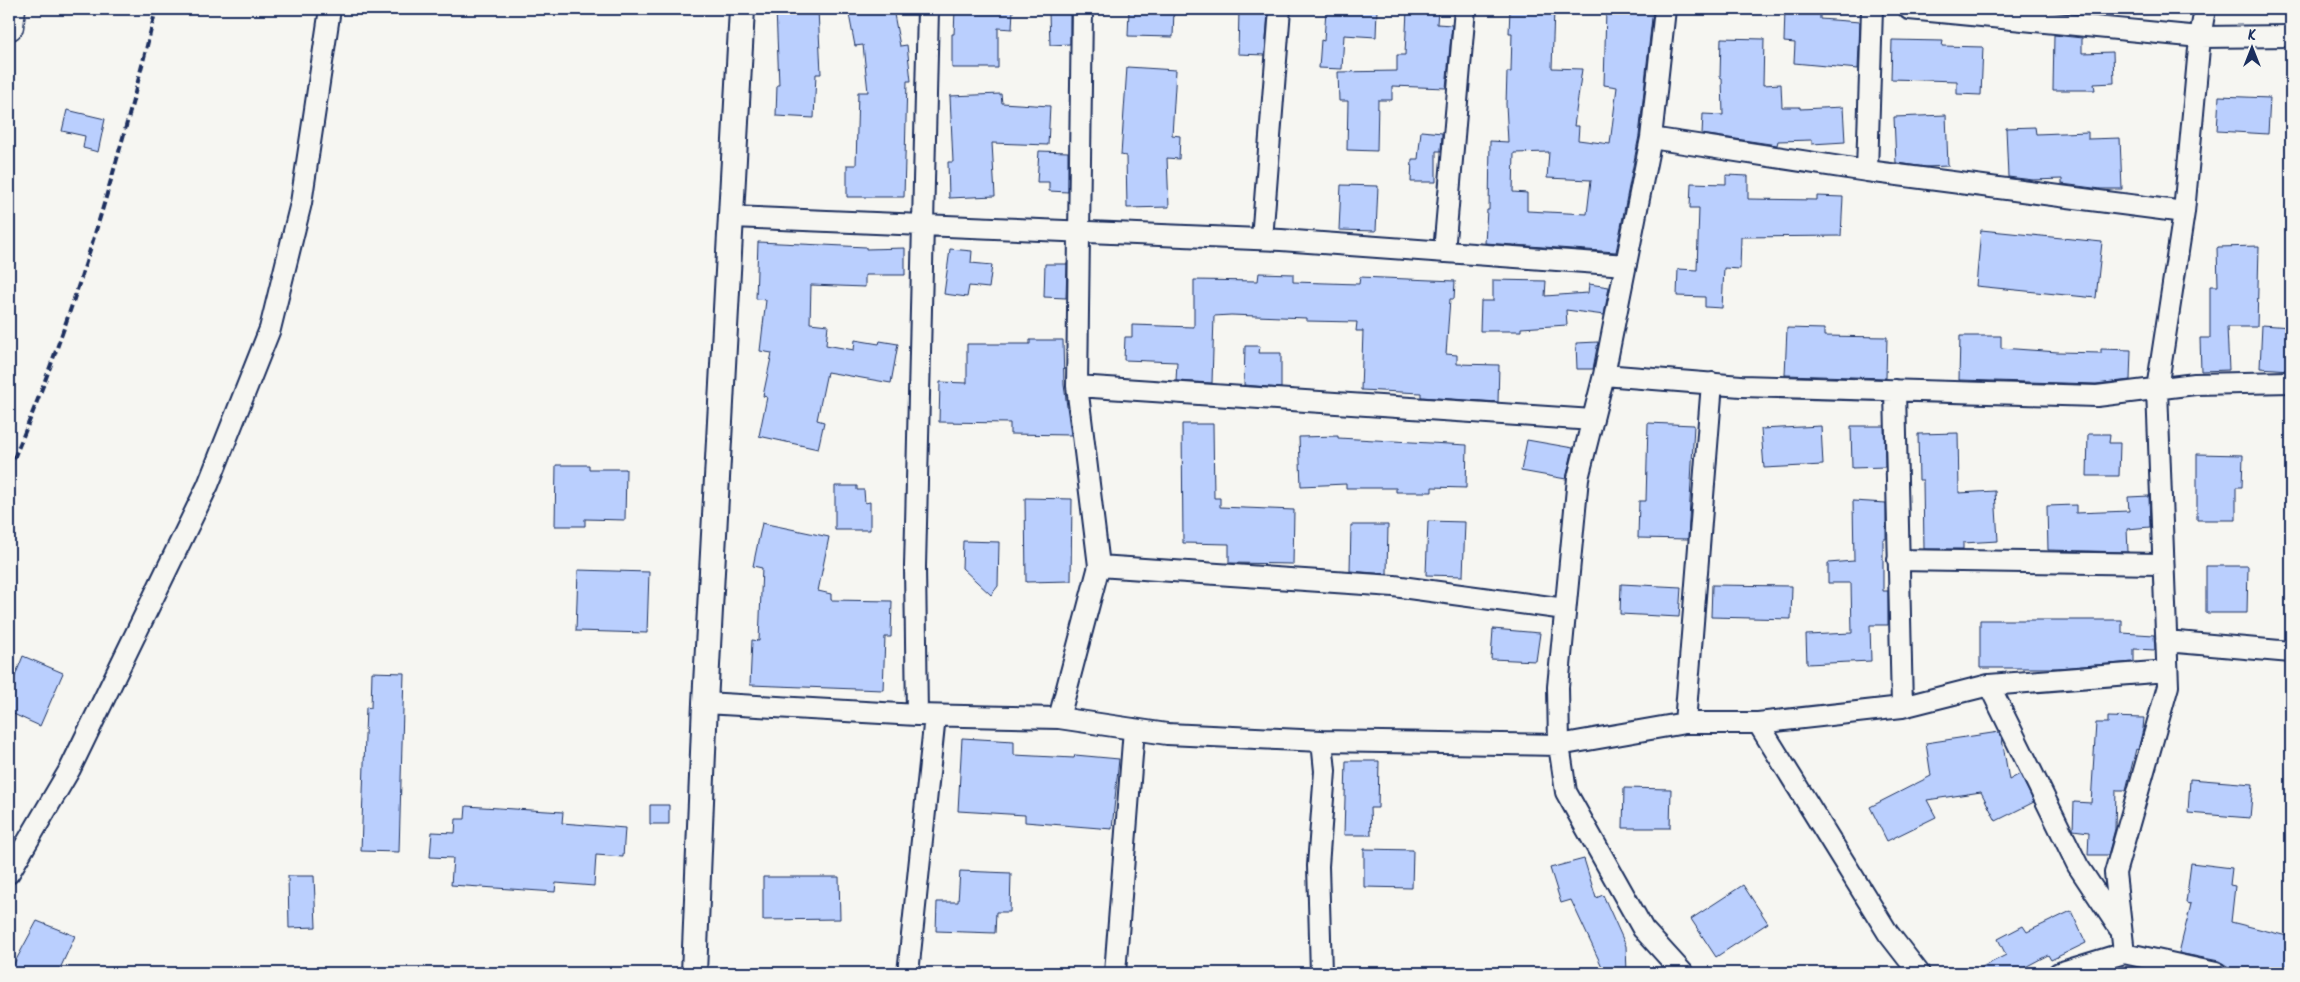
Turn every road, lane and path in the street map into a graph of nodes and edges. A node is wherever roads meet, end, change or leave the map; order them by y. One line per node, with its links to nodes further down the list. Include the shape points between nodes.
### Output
1 (11, 9): 12 (highway)
2 (330, 9): 48 (street, via 301,203 270,329 204,494 70,769)
3 (742, 9): 18 (street)
4 (928, 9): 19 (street)
5 (1082, 9): 20 (street)
6 (1280, 9): 21 (street)
7 (1465, 9): 22 (street)
8 (1664, 9): 15 (street)
9 (1872, 9): 16 (street)
10 (1909, 9): 14 (street)
11 (2205, 9): 14 (street)
12 (9, 26)
13 (2291, 36): 14 (street)
14 (2200, 37): 17 (street)
15 (1651, 138): 16 (street); 23 (street)
16 (1867, 171): 17 (street)
17 (2184, 212): 28 (street)
18 (732, 217): 19 (street); 39 (street)
19 (924, 226): 20 (street); 41 (street, via 915,567)
20 (1078, 231): 21 (street); 27 (street)
21 (1262, 239): 22 (street)
22 (1444, 252): 23 (street)
23 (1626, 265): 24 (street)
24 (1604, 375): 26 (street); 30 (street)
25 (2291, 382): 28 (street)
26 (1712, 383): 29 (street); 44 (street)
27 (1076, 386): 30 (street); 33 (street)
28 (2157, 388): 29 (street, via 2097,396); 32 (street)
29 (1895, 390): 31 (street)
30 (1593, 420): 34 (street, via 1578,478)
31 (1898, 560): 32 (street); 40 (street)
32 (2162, 564): 35 (street)
33 (1099, 566): 34 (street, via 1394,586); 42 (street)
34 (1565, 609): 47 (street, via 1558,687)
35 (2166, 641): 36 (street); 37 (street)
36 (2291, 652)
37 (2167, 671): 38 (street); 49 (street, via 2168,686 2115,873)
38 (1989, 684): 40 (street); 49 (street, via 2078,866)
39 (705, 703): 41 (street); 51 (street)
40 (1902, 707): 43 (street)
41 (926, 716): 42 (street); 52 (street)
42 (1059, 718): 45 (street)
43 (1758, 722): 44 (street); 56 (street, via 1888,933)
44 (1685, 723): 47 (street)
45 (1134, 729): 46 (street, via 1167,734); 53 (street)
46 (1322, 741): 47 (street); 54 (street, via 1325,771 1318,866)
47 (1559, 745): 55 (street, via 1566,792 1642,928)
48 (9, 873)
49 (2122, 932): 50 (street)
50 (2124, 953): 57 (street); 58 (street)
51 (694, 973)
52 (908, 973)
53 (1115, 973)
54 (1321, 973)
55 (1683, 973)
56 (1918, 973)
57 (2058, 973)
58 (2216, 973)

